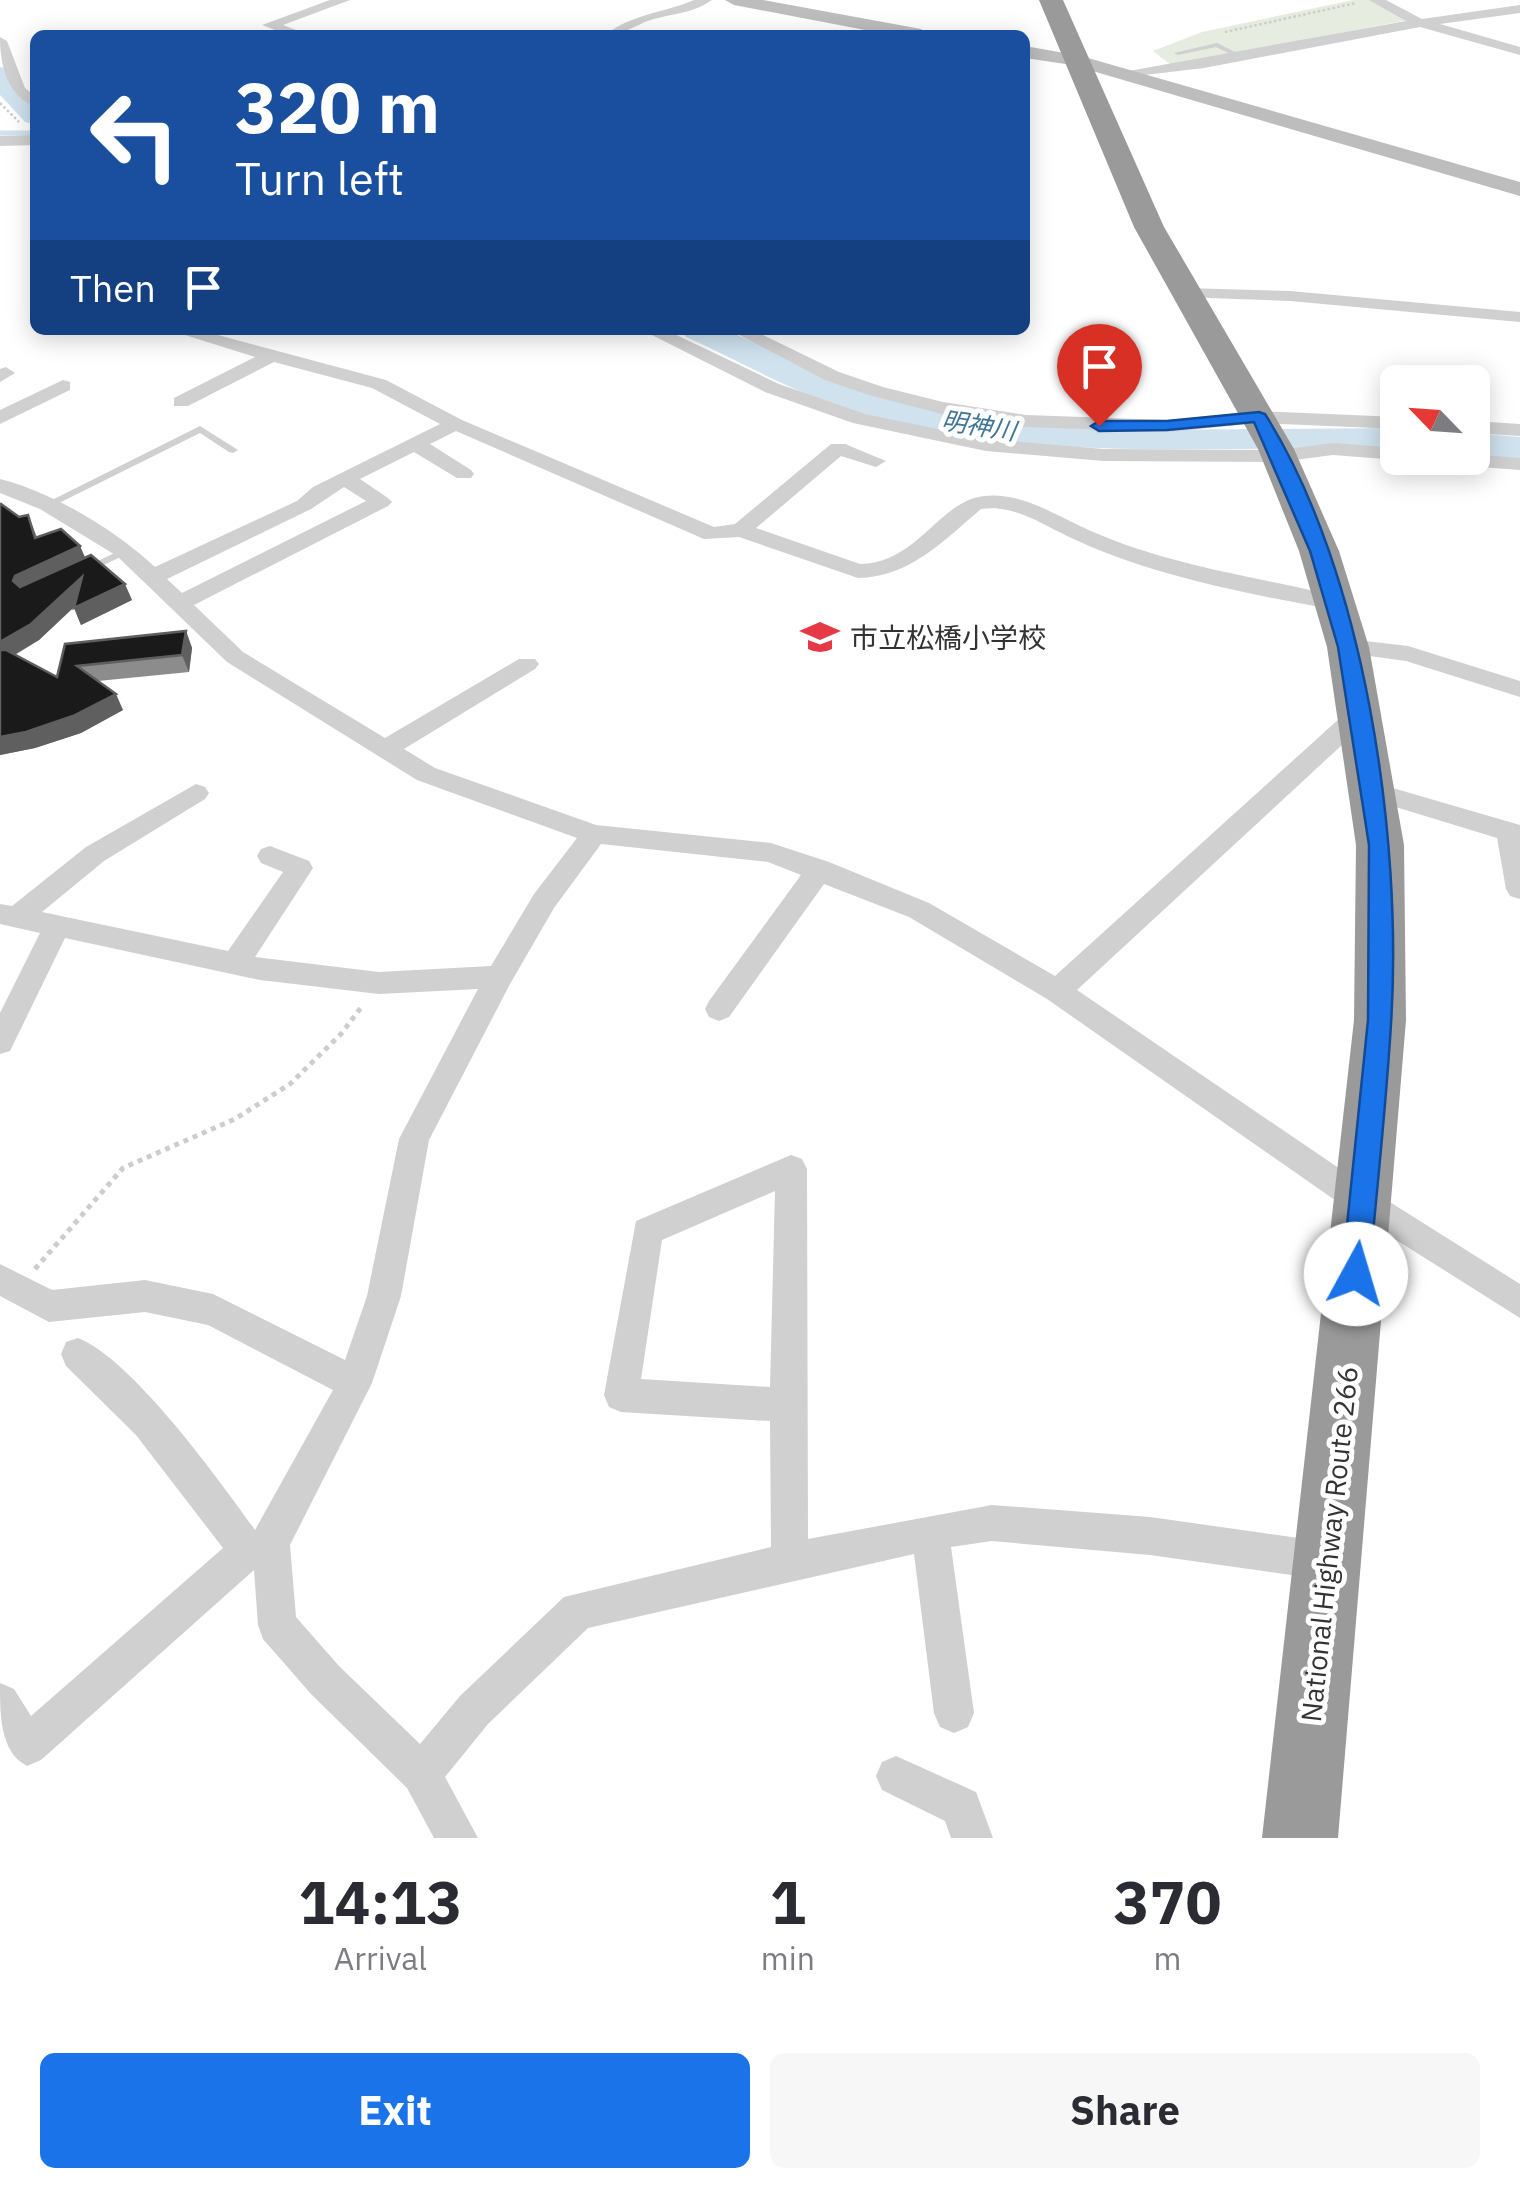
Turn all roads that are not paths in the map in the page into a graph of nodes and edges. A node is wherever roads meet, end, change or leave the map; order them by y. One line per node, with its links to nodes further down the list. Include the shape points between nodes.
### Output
1 (343, 0): 9 (street, via 269,25)
2 (705, 0): 10 (street)
3 (734, 0): 6 (street)
4 (1051, 0): 17 (highway, National Highway Route 266)
5 (1376, 0): 8 (street)
6 (772, 3): 11 (street)
7 (1520, 9): 8 (street)
8 (1420, 23): 13 (street); 16 (street)
9 (286, 30)
10 (622, 30)
11 (899, 30)
12 (0, 41): 19 (street, via 19,90)
13 (1520, 51)
14 (1030, 53): 17 (street)
15 (1178, 53): 16 (lane, via 1216,45)
16 (1238, 56): 18 (street)
17 (1074, 60): 18 (street); 23 (highway, National Highway Route 266, via 1148,227)
18 (1119, 74): 22 (street)
19 (30, 99)
20 (30, 140): 21 (street)
21 (0, 141)
22 (1520, 188)
23 (1186, 293): 24 (street); 36 (highway, National Highway Route 266)
24 (1520, 317)
25 (198, 335): 28 (street)
26 (661, 335): 36 (street, via 772,388 860,419 968,442 1104,456)
27 (753, 335): 36 (street, via 832,376 959,410)
28 (273, 354): 30 (street); 32 (street, via 379,384)
29 (63, 386): 31 (street)
30 (180, 402)
31 (0, 418)
32 (455, 424): 37 (street); 48 (street, via 712,534)
33 (1380, 425): 36 (street)
34 (1490, 429): 35 (street)
35 (1520, 430)
36 (1270, 437): 39 (street); 53 (highway, National Highway Route 266)
37 (415, 444): 43 (street); 44 (street)
38 (232, 450): 46 (lane, via 200,429)
39 (1380, 453)
40 (876, 461): 48 (street, via 838,448)
41 (1490, 462): 42 (street)
42 (1520, 464)
43 (464, 474)
44 (346, 478): 51 (street); 52 (street, via 381,502)
45 (0, 485): 46 (street)
46 (41, 502): 47 (street); 49 (street)
47 (0, 514)
48 (741, 530): 53 (street, via 878,574 974,504 1007,502 1108,546)
49 (125, 551): 50 (lane); 51 (street)
50 (78, 574)
51 (152, 577): 52 (street)
52 (180, 603): 57 (street, via 235,657)
53 (1342, 625): 55 (street, via 1408,654); 56 (highway, National Highway Route 266)
54 (527, 664): 57 (street)
55 (1520, 688)
56 (1360, 714): 58 (highway, National Highway Route 266); 69 (street)
57 (385, 749): 61 (street, via 426,774)
58 (1372, 792): 60 (street); 72 (highway, National Highway Route 266, via 1380,845 1380,1020)
59 (196, 793): 65 (street)
60 (1514, 833): 64 (street)
61 (594, 834): 63 (street, via 771,852); 68 (street)
62 (270, 856): 67 (street, via 300,868)
63 (820, 869): 69 (street, via 919,910); 70 (street)
64 (1520, 889)
65 (8, 916): 66 (street)
66 (56, 928): 67 (street); 71 (street)
67 (235, 964): 68 (street, via 380,982)
68 (499, 977): 76 (street, via 414,1138 384,1296)
69 (1057, 991): 72 (street)
70 (718, 1009)
71 (0, 1042)
72 (1363, 1202): 74 (street); 80 (highway, National Highway Route 266)
73 (9, 1285): 76 (street, via 49,1306 145,1296 213,1310)
74 (1520, 1302)
75 (78, 1354): 79 (street, via 125,1393)
76 (354, 1383): 79 (street)
77 (788, 1405): 77 (street, via 788,1386 791,1169 648,1231 621,1396); 81 (street)
78 (930, 1532): 80 (street, via 992,1523); 81 (street); 83 (street)
79 (259, 1547): 82 (street, via 27,1746); 84 (street, via 277,1625)
80 (1327, 1561): 88 (highway, National Highway Route 266)
81 (790, 1562): 84 (street, via 578,1610 474,1710)
82 (0, 1704)
83 (954, 1713)
84 (421, 1774): 86 (street)
85 (896, 1776): 87 (street, via 961,1807)
86 (457, 1838)
87 (972, 1838)
88 (1300, 1838)

